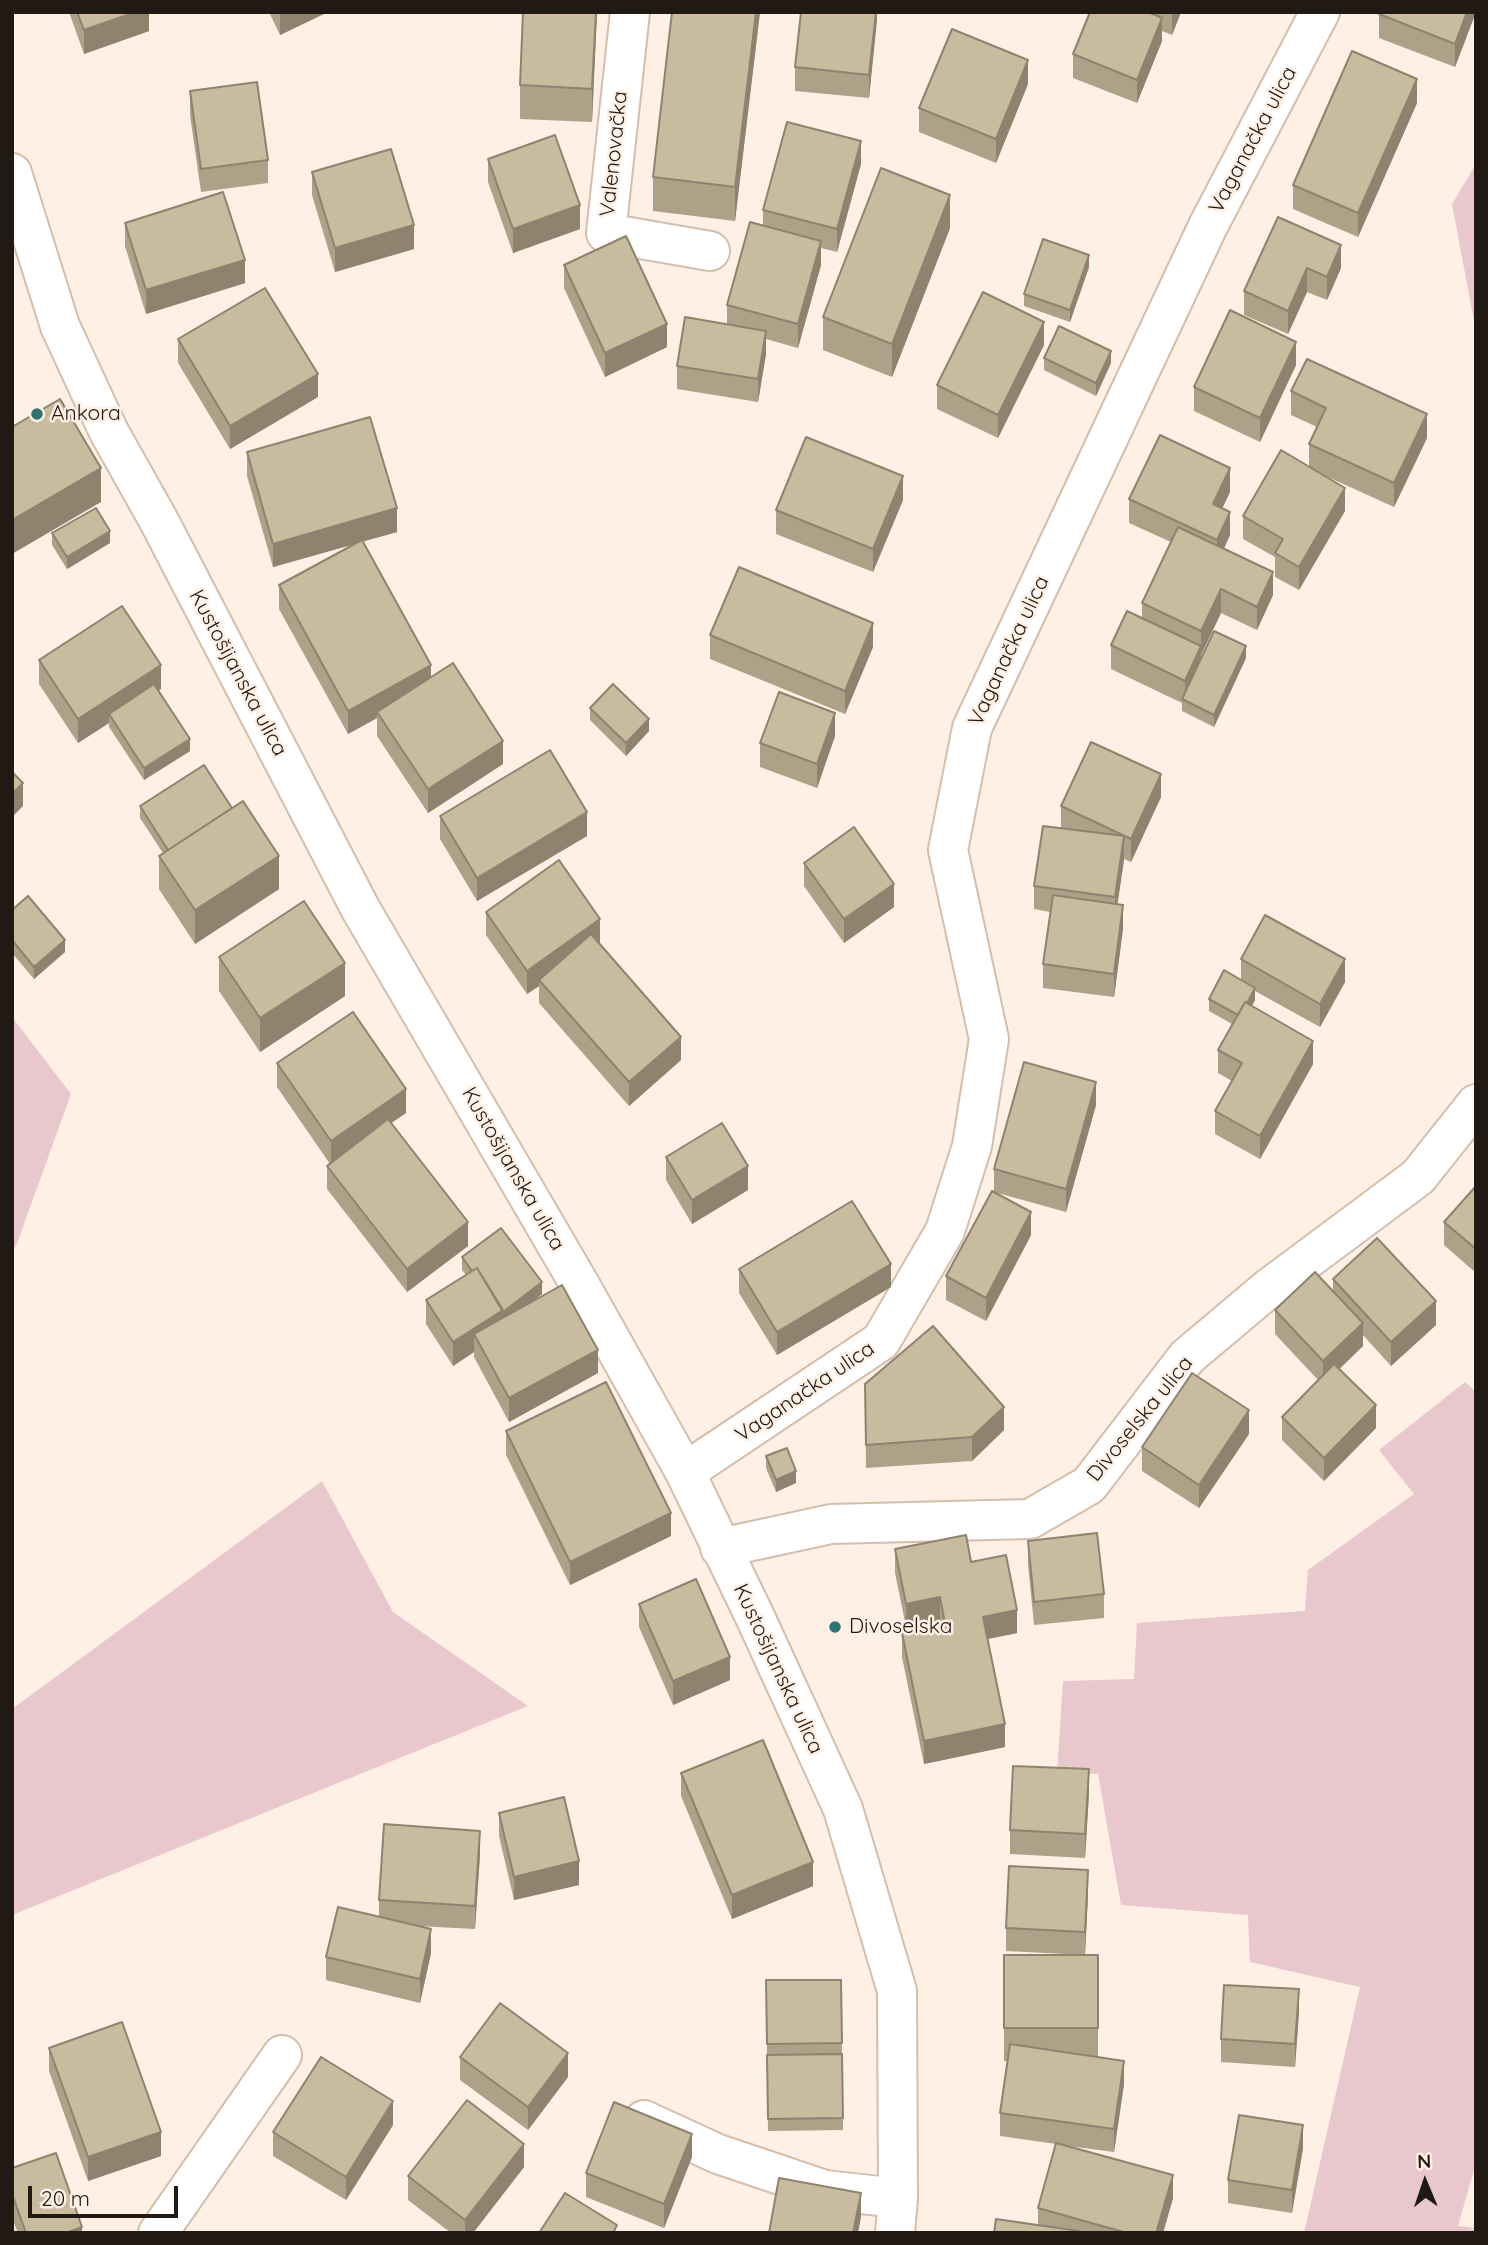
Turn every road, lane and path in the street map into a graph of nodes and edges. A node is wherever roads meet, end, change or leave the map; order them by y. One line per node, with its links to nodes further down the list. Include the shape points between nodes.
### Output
1 (630, 12): 4 (street, Valenovačka, via 606,233)
2 (1320, 12): 6 (street, Vaganačka ulica, via 1208,226 972,728 948,850 989,1040 972,1146 945,1231 881,1341)
3 (12, 173): 6 (street, Kustošijanska ulica, via 60,326 109,432 360,908)
4 (710, 251)
5 (1476, 1104): 7 (street, Divoselska ulica, via 1418,1177 1269,1288 1187,1357 1090,1485 1030,1519 831,1524)
6 (685, 1472): 7 (street, Kustošijanska ulica)
7 (720, 1548): 10 (street, Kustošijanska ulica, via 843,1809 897,1991)
8 (282, 2055): 11 (street)
9 (630, 2113): 10 (street, Kustošijanska ulica, via 718,2154)
10 (896, 2215)
11 (158, 2233)

